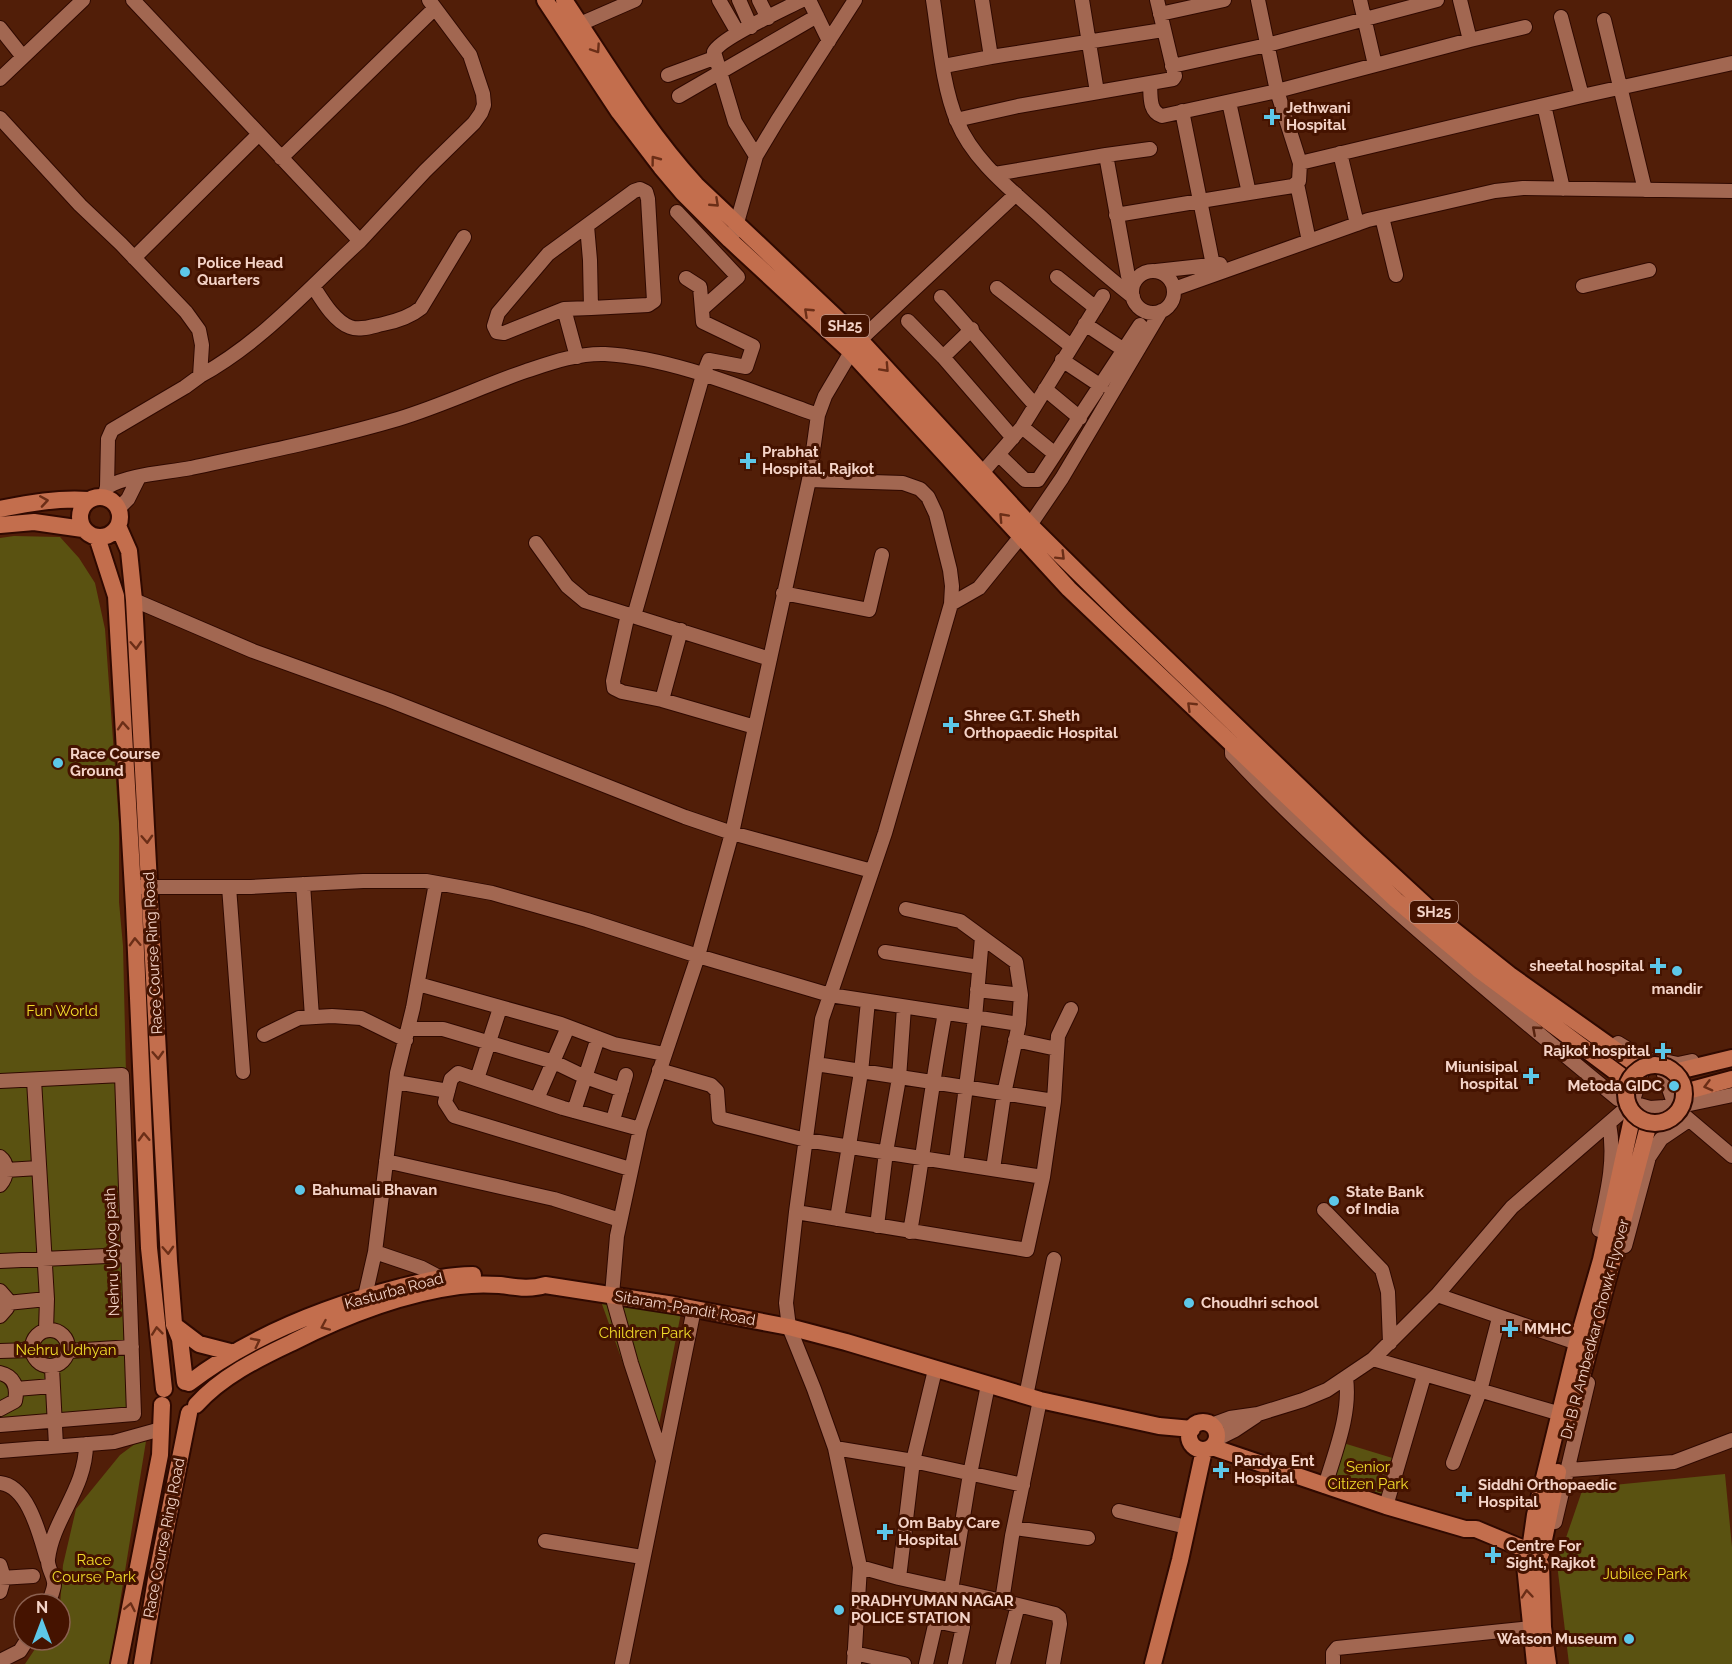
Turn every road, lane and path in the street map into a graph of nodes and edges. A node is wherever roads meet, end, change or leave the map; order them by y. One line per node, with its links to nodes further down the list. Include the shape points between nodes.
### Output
1 (83, 0): 39 (street)
2 (133, 0): 60 (street)
3 (545, 0): 82 (main road, SH25, one-way to 3, via 660,167)
4 (564, 0): 29 (main road, SH25)
5 (635, 0): 29 (street)
6 (718, 0): 34 (street)
7 (739, 0): 31 (street)
8 (759, 0): 26 (street)
9 (802, 0): 22 (street)
10 (809, 0): 24 (street)
11 (855, 0): 35 (street)
12 (933, 0): 13 (street); 44 (street)
13 (938, 0)
14 (982, 0): 40 (street)
15 (1082, 0): 36 (street)
16 (1224, 0): 23 (street)
17 (1258, 0): 38 (street)
18 (1360, 0): 27 (street)
19 (1437, 0): 27 (street)
20 (1460, 0): 37 (street)
21 (432, 4): 65 (street); 83 (street, via 470,55 484,105 474,123)
22 (784, 4): 26 (street)
23 (1159, 7): 33 (street)
24 (817, 16): 35 (street); 46 (street)
25 (1561, 17): 54 (street)
26 (768, 18): 31 (street)
27 (1364, 19): 38 (street); 43 (street)
28 (1604, 20): 50 (street)
29 (580, 24): 78 (main road, SH25, one-way to 78, via 678,165)
30 (0, 27): 39 (street)
31 (751, 27): 34 (street)
32 (1525, 27): 37 (street)
33 (1163, 30): 36 (street); 45 (street)
34 (738, 33): 41 (street, via 716,46)
35 (829, 40): 64 (street)
36 (1089, 40): 40 (street); 51 (street)
37 (1470, 40): 43 (street)
38 (1267, 45): 45 (street); 52 (street)
39 (23, 57): 48 (street)
40 (991, 57): 44 (street)
41 (714, 58): 46 (street); 47 (street)
42 (1732, 63): 50 (street)
43 (1374, 65): 52 (street)
44 (944, 66): 59 (street)
45 (1172, 66): 49 (street, via 1173,79)
46 (720, 73): 53 (street); 64 (street, via 735,122)
47 (669, 75)
48 (0, 79)
49 (1150, 83): 51 (street); 57 (street, via 1152,110 1156,114)
50 (1619, 87): 54 (street); 70 (street)
51 (1097, 92): 59 (street)
52 (1277, 92): 55 (street); 66 (street)
53 (679, 96)
54 (1582, 96): 56 (street)
55 (1229, 102): 57 (street); 72 (street)
56 (1544, 105): 62 (street); 69 (street)
57 (1182, 111): 74 (street)
58 (0, 118): 85 (street)
59 (956, 120): 67 (street, via 967,142)
60 (259, 134): 65 (street); 85 (street)
61 (1150, 149): 63 (street)
62 (1340, 153): 66 (street); 79 (street)
63 (1106, 155): 67 (street); 76 (street)
64 (756, 156): 78 (street)
65 (281, 158): 83 (street)
66 (1300, 163): 68 (street)
67 (995, 174): 73 (street)
68 (1297, 184): 72 (street); 84 (street)
69 (1563, 189): 70 (street); 77 (street, via 1495,191)
70 (1645, 190): 71 (street)
71 (1732, 191)
72 (1249, 193): 74 (street)
73 (1016, 194): 90 (street); 109 (street)
74 (1201, 200): 76 (street); 87 (street)
75 (677, 212): 103 (street, via 738,277)
76 (1116, 215): 93 (street)
77 (1382, 217): 79 (street); 91 (street)
78 (738, 224): 82 (street); 109 (main road, SH25)
79 (1357, 224): 84 (street)
80 (587, 226): 101 (street); 101 (street, via 634,191 646,192 654,301 648,305); 102 (street, via 548,254 498,313 494,326 497,332 504,333)
81 (464, 237): 95 (street, via 421,308 394,322 352,328 341,322)
82 (730, 240): 109 (main road, SH25, one-way to 82)
83 (360, 241): 95 (street)
84 (1309, 241): 86 (street)
85 (134, 258): 116 (street, via 199,330)
86 (1246, 262): 87 (street); 98 (street)
87 (1214, 265): 89 (street)
88 (1649, 270): 96 (street)
89 (1156, 271): 93 (street); 98 (street, via 1170,279)
90 (1101, 272): 93 (street); 100 (street)
91 (1396, 275)
92 (1057, 277): 106 (street, via 1100,302)
93 (1132, 277): 100 (street)
94 (686, 278): 103 (street, via 700,287)
95 (313, 286): 116 (street, via 256,339)
96 (1582, 286)
97 (997, 288): 110 (street)
98 (1174, 289): 104 (street, via 1171,302)
99 (941, 297): 108 (street)
100 (1133, 297): 104 (street, via 1142,309)
101 (591, 308): 102 (street)
102 (564, 309): 112 (street)
103 (702, 309): 115 (street, via 704,321 753,346 746,367 709,360)
104 (1161, 311): 133 (street)
105 (908, 321): 113 (street)
106 (1085, 324): 110 (street); 111 (street)
107 (1140, 325): 111 (street)
108 (972, 329): 113 (street); 119 (street)
109 (855, 346): 120 (street); 125 (main road, SH25, one-way to 125); 133 (main road, SH25, one-way to 109)
110 (1071, 346): 114 (street)
111 (1124, 350): 117 (street)
112 (578, 357): 115 (street, via 604,354); 126 (street, via 550,363 400,418)
113 (943, 357): 122 (street)
114 (1062, 360): 117 (street); 118 (street)
115 (703, 375): 120 (street); 140 (street)
116 (200, 376): 128 (street, via 112,430)
117 (1101, 386): 121 (street)
118 (1045, 389): 119 (street); 121 (street)
119 (1035, 405): 122 (street)
120 (818, 415): 127 (street)
121 (1080, 418): 124 (street)
122 (1017, 433): 123 (street); 124 (street)
123 (999, 454): 124 (street, via 1025,480 1032,481 1038,480); 125 (street)
124 (1055, 454)
125 (982, 473): 133 (main road, SH25)
126 (139, 477): 128 (street, via 120,480); 130 (street)
127 (809, 480): 137 (street); 139 (street, via 903,483 920,489 936,514 950,570)
128 (100, 495): 129 (main road, one-way to 128); 130 (main road); 134 (main road, via 80,510 80,523)
129 (0, 509)
130 (118, 509): 132 (main road)
131 (0, 525): 134 (main road, via 34,522)
132 (118, 526): 134 (main road, via 109,535); 138 (main road, Race Course Ring Road, via 129,551)
133 (1026, 531): 139 (street, via 979,588); 145 (main road, SH25, one-way to 133, via 1069,589); 181 (main road, SH25, one-way to 181, via 1446,924 1510,975)
134 (90, 533): 151 (main road, Race Course Ring Road, one-way to 134, via 116,596)
135 (536, 543): 140 (street, via 576,595)
136 (882, 555): 137 (street, via 869,610)
137 (783, 593): 142 (street)
138 (134, 600): 146 (street, via 252,651); 150 (main road, Race Course Ring Road, one-way to 150)
139 (951, 604): 147 (street)
140 (631, 615): 141 (street); 143 (street, via 614,688)
141 (681, 630): 142 (street); 143 (street)
142 (770, 659): 144 (street)
143 (662, 700): 144 (street)
144 (755, 727): 146 (street)
145 (1234, 747): 193 (main road, SH25, via 1437,936); 205 (street, one-way to 145, via 1457,966 1338,859 1250,774 1232,754)
146 (732, 833): 147 (street); 156 (street)
147 (872, 871): 160 (street)
148 (436, 883): 149 (street); 156 (street, via 492,893); 158 (street)
149 (303, 884): 152 (street); 167 (street)
150 (150, 886): 151 (street); 152 (street); 246 (main road, Race Course Ring Road, one-way to 246)
151 (133, 887): 267 (main road, Race Course Ring Road, one-way to 151, via 149,1248)
152 (228, 887): 185 (street)
153 (906, 909): 154 (street, via 960,921)
154 (982, 937): 157 (street); 161 (street, via 1016,962)
155 (885, 952): 157 (street)
156 (698, 956): 160 (street); 178 (street)
157 (979, 967): 159 (street)
158 (418, 984): 164 (street); 172 (street)
159 (977, 990): 161 (street); 168 (street)
160 (830, 995): 162 (street); 182 (street)
161 (1021, 995): 169 (street)
162 (868, 1001): 163 (street); 184 (street)
163 (904, 1007): 166 (street); 190 (street)
164 (500, 1008): 170 (street); 175 (street)
165 (1071, 1009): 176 (street)
166 (945, 1013): 168 (street); 196 (street)
167 (312, 1017): 171 (street, via 299,1018); 172 (street, via 361,1018)
168 (975, 1018): 169 (street); 197 (street)
169 (1019, 1024): 174 (street)
170 (568, 1027): 173 (street); 180 (street)
171 (264, 1035)
172 (407, 1035): 175 (street, via 443,1029); 195 (street)
173 (598, 1038): 178 (street); 188 (street)
174 (1015, 1041): 176 (street); 200 (street)
175 (488, 1044): 180 (street); 189 (street)
176 (1056, 1049): 204 (street)
177 (1732, 1051): 181 (street, via 1678,1064)
178 (664, 1053): 183 (street)
179 (1732, 1058): 186 (main road)
180 (554, 1062): 188 (street); 203 (street)
181 (1649, 1063): 186 (main road, bridge); 193 (main road, bridge); 202 (street); 205 (street)
182 (816, 1064): 184 (street); 212 (street)
183 (659, 1070): 211 (street); 212 (street, via 711,1085 717,1091 719,1118)
184 (861, 1071): 190 (street); 213 (street)
185 (243, 1072)
186 (1674, 1072): 202 (main road, bridge, via 1680,1079)
187 (626, 1075): 198 (street)
188 (585, 1077): 198 (street); 206 (street)
189 (477, 1078): 199 (street, via 458,1073 451,1079); 203 (street)
190 (899, 1078): 196 (street); 214 (street)
191 (1732, 1079): 202 (main road, one-way to 202)
192 (34, 1080): 194 (street, Nehru Udyog path); 220 (street); 232 (street, Nehru Udyog path, via 122,1075)
193 (1628, 1081): 205 (main road, Dr. B R Ambedkar Chowk Flyover, bridge, via 1626,1098)
194 (0, 1082)
195 (396, 1082): 199 (street); 217 (street)
196 (932, 1083): 197 (street); 216 (street)
197 (966, 1088): 200 (street); 219 (street)
198 (622, 1090): 207 (street)
199 (448, 1091): 222 (street, via 445,1102 454,1116)
200 (1004, 1094): 204 (street); 221 (street)
201 (1732, 1095): 202 (street, via 1690,1104)
202 (1679, 1097): 205 (street, via 1665,1107); 208 (street); 210 (main road, bridge, via 1683,1102 1673,1117)
203 (537, 1099): 206 (street)
204 (1054, 1101): 223 (street)
205 (1632, 1108): 209 (street); 210 (main road, bridge); 290 (main road, Dr. B R Ambedkar Chowk Flyover, via 1600,1260 1577,1343)
206 (574, 1111): 207 (street)
207 (613, 1120): 211 (street)
208 (1689, 1120): 215 (street); 283 (street, via 1661,1139 1648,1157)
209 (1609, 1123): 239 (street, via 1512,1207); 249 (street, via 1613,1148 1609,1182)
210 (1649, 1123): 290 (main road, Dr. B R Ambedkar Chowk Flyover)
211 (640, 1129): 222 (street)
212 (806, 1140): 213 (street); 226 (street)
213 (850, 1146): 214 (street); 227 (street)
214 (886, 1152): 216 (street); 229 (street)
215 (1732, 1156)
216 (923, 1158): 219 (street); 230 (street)
217 (386, 1161): 228 (street, via 554,1199); 231 (street)
218 (3, 1163): 220 (street); 224 (street, via 4,1181)
219 (956, 1163): 221 (street)
220 (39, 1168): 233 (street)
221 (993, 1168): 223 (street)
222 (630, 1169): 228 (street)
223 (1043, 1177): 230 (street, via 1027,1250)
224 (0, 1185)
225 (1324, 1210): 250 (street, via 1382,1270 1388,1292)
226 (796, 1212): 227 (street); 247 (street, via 786,1303)
227 (837, 1219): 229 (street)
228 (620, 1220): 238 (street)
229 (877, 1226): 230 (street)
230 (910, 1232)
231 (375, 1252): 236 (street); 242 (street)
232 (128, 1255): 233 (street); 251 (street, Nehru Udyog path)
233 (45, 1259): 235 (street); 241 (street)
234 (1054, 1259): 268 (street)
235 (0, 1261)
236 (439, 1277): 237 (main road, Kasturba Road, via 508,1276); 242 (main road, Kasturba Road)
237 (545, 1286): 238 (main road, Sitaram-Pandit Road); 242 (main road, Sitaram-Pandit Road, via 534,1289 477,1284)
238 (612, 1295): 243 (main road, Sitaram-Pandit Road); 280 (street)
239 (1437, 1295): 245 (street); 250 (street)
240 (4, 1297): 241 (street); 244 (street, via 7,1308)
241 (47, 1299): 248 (street)
242 (366, 1302): 255 (main road, Kasturba Road, one-way to 242, via 285,1327); 270 (main road, Sitaram-Pandit Road, one-way to 270, via 242,1368)
243 (694, 1309): 247 (main road, Sitaram-Pandit Road); 280 (street)
244 (0, 1316)
245 (1499, 1318): 249 (street); 266 (street)
246 (174, 1324): 255 (main road, via 199,1344); 262 (main road, Race Course Ring Road)
247 (789, 1327): 258 (main road, Sitaram-Pandit Road); 278 (street)
248 (46, 1330): 252 (street, via 34,1337); 254 (street, via 57,1330 63,1335)
249 (1571, 1341): 271 (street)
250 (1390, 1343): 256 (street)
251 (132, 1347): 254 (street); 272 (street, Nehru Udyog path, via 134,1414)
252 (32, 1350): 253 (street); 257 (street, via 38,1362)
253 (0, 1351)
254 (69, 1351): 257 (street, via 61,1364)
255 (234, 1353): 262 (main road, Kasturba Road)
256 (1373, 1359): 260 (street); 261 (street)
257 (52, 1368): 264 (street)
258 (935, 1370): 263 (main road, Sitaram-Pandit Road); 281 (street)
259 (0, 1373): 265 (street, via 10,1377)
260 (1424, 1376): 266 (street); 288 (street)
261 (1346, 1378): 274 (street, via 1304,1400 1230,1418); 287 (street, via 1347,1400)
262 (187, 1382): 267 (main road, via 171,1383); 270 (main road, via 195,1391)
263 (988, 1385): 268 (main road, Sitaram-Pandit Road); 284 (street)
264 (52, 1386): 265 (street); 277 (street)
265 (16, 1389): 269 (street, via 15,1401)
266 (1480, 1391): 271 (street); 282 (street)
267 (163, 1397): 270 (main road, via 172,1415 179,1417); 273 (main road, Race Course Ring Road)
268 (1033, 1398): 274 (main road, Sitaram-Pandit Road); 286 (street)
269 (0, 1409)
270 (193, 1409): 313 (main road, Race Course Ring Road)
271 (1554, 1412): 293 (street, via 1528,1522)
272 (0, 1425)
273 (161, 1429): 276 (street, via 114,1442); 312 (main road, Race Course Ring Road, one-way to 273, via 160,1455)
274 (1204, 1438): 287 (main road, Sitaram-Pandit Road); 291 (main road)
275 (1732, 1440): 283 (street, via 1674,1462)
276 (86, 1444): 277 (street); 298 (street, via 78,1485 52,1540)
277 (56, 1446): 279 (street)
278 (835, 1448): 281 (street); 299 (street)
279 (0, 1451)
280 (663, 1460): 296 (street)
281 (913, 1461): 284 (street); 302 (street)
282 (1452, 1463)
283 (1569, 1470): 293 (street, via 1554,1527)
284 (970, 1474): 286 (street); 303 (street)
285 (0, 1483): 298 (street, via 27,1504)
286 (1023, 1485): 292 (street)
287 (1325, 1486): 288 (main road, Sitaram-Pandit Road)
288 (1386, 1506): 297 (main road, Sitaram-Pandit Road, via 1476,1529)
289 (1119, 1511): 291 (street)
290 (1542, 1516): 293 (main road, Dr. B R Ambedkar Chowk Flyover)
291 (1187, 1527): 320 (main road)
292 (1014, 1528): 294 (street); 306 (street)
293 (1539, 1534): 297 (main road, Dr. B R Ambedkar Chowk Flyover)
294 (1088, 1538)
295 (545, 1540): 296 (street)
296 (642, 1557): 314 (street)
297 (1531, 1557): 308 (main road, Dr. B R Ambedkar Chowk Flyover)
298 (48, 1562): 305 (street, via 55,1583)
299 (860, 1567): 302 (street); 310 (street)
300 (1, 1574): 301 (street); 304 (street)
301 (33, 1576)
302 (898, 1578): 303 (street)
303 (951, 1590): 306 (street)
304 (0, 1592)
305 (52, 1592)
306 (1002, 1601): 307 (street)
307 (1018, 1605): 318 (street); 319 (street, via 1059,1617)
308 (1537, 1628): 321 (street, via 1338,1648 1333,1653); 322 (main road); 323 (main road)
309 (18, 1652): 311 (street)
310 (854, 1659): 315 (street)
311 (0, 1661)
312 (119, 1664)
313 (142, 1664)
314 (622, 1664)
315 (904, 1664)
316 (926, 1664): 317 (street, via 936,1622 963,1627)
317 (955, 1664)
318 (1003, 1664)
319 (1053, 1664)
320 (1153, 1664)
321 (1333, 1664)
322 (1535, 1664)
323 (1548, 1664)

